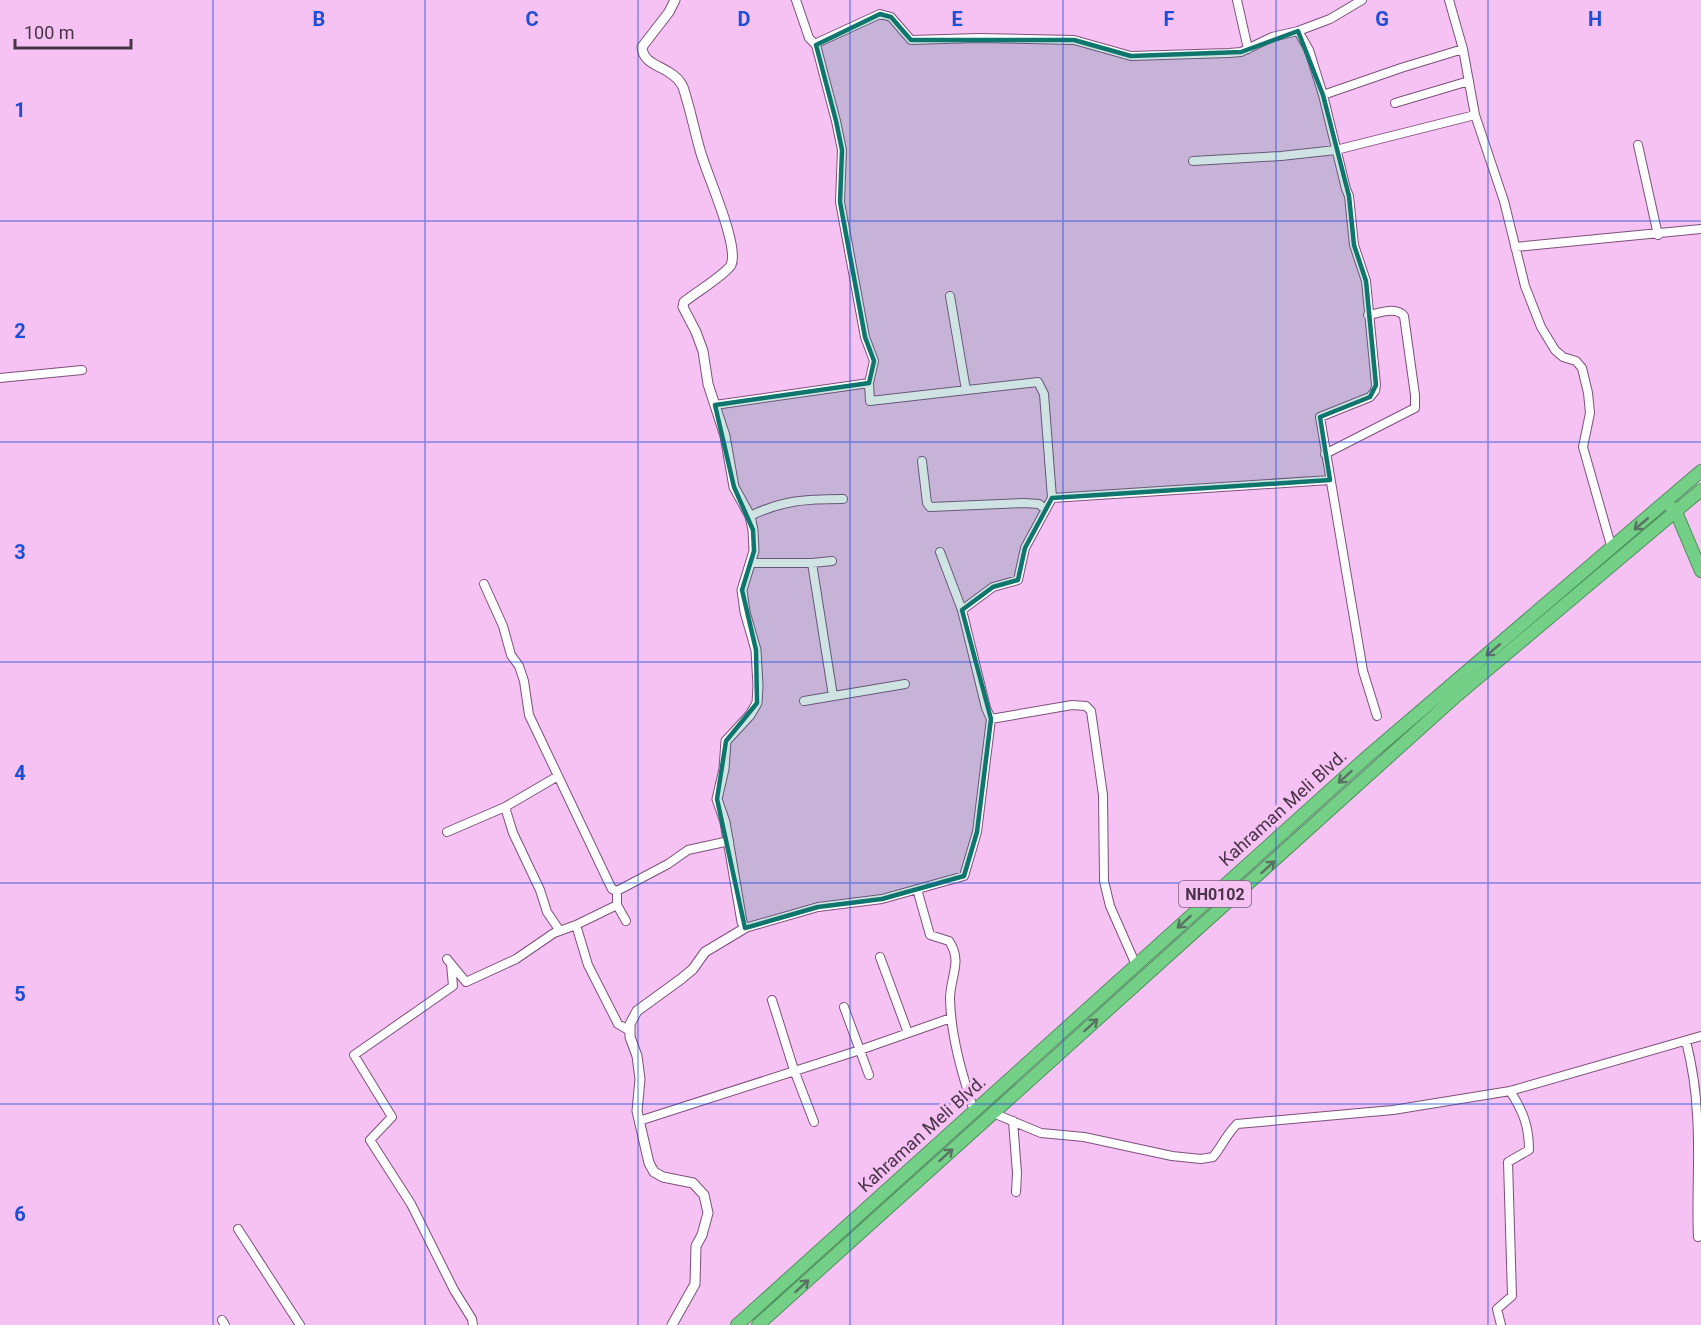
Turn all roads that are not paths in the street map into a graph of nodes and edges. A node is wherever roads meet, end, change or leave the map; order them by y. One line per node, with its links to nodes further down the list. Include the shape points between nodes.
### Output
1 (675, 0): 26 (street, via 642,52 647,60 678,78 684,87 700,151 732,245 732,264 684,302 683,308 703,351)
2 (795, 0): 7 (street, via 809,38)
3 (1237, 0): 8 (street)
4 (1362, 0): 6 (street, via 1330,19)
5 (1449, 0): 9 (street)
6 (1298, 31): 8 (street, via 1272,37); 11 (street, via 1309,50)
7 (816, 45): 8 (street, via 880,14 891,17 911,40 1074,40 1131,56); 24 (street, via 842,150 840,202 865,337 874,361)
8 (1248, 49)
9 (1463, 49): 10 (street); 11 (street)
10 (1469, 81): 12 (street); 13 (street)
11 (1323, 95): 15 (street)
12 (1395, 103)
13 (1475, 115): 15 (street); 19 (street)
14 (1638, 145): 18 (street)
15 (1336, 150): 16 (street); 21 (street, via 1349,196 1354,245 1366,280)
16 (1193, 160)
17 (1701, 229): 18 (street)
18 (1658, 235): 19 (street)
19 (1515, 247): 38 (street, via 1524,286 1541,327 1555,350 1582,368 1590,412 1584,447)
20 (950, 297): 25 (street)
21 (1368, 315): 27 (street, via 1375,391 1370,397 1320,417); 27 (street, via 1396,310 1404,316 1414,408)
22 (82, 370): 23 (street)
23 (0, 378)
24 (869, 383): 25 (street, via 870,401); 26 (street)
25 (966, 390): 32 (street, via 1038,382 1041,385)
26 (715, 405): 37 (street, via 734,486)
27 (1325, 454): 30 (street)
28 (922, 461): 35 (street, via 930,507 1024,503 1039,504)
29 (1701, 471): 34 (highway, Kahraman Meli Blvd. / NH0102)
30 (1330, 480): 32 (street); 49 (street, via 1363,671)
31 (1701, 490): 36 (highway, Kahraman Meli Blvd. / NH0102)
32 (1052, 498): 35 (street)
33 (843, 499): 37 (street, via 781,504)
34 (1667, 502): 36 (highway); 38 (highway, Kahraman Meli Blvd. / NH0102, one-way to 38)
35 (1045, 510): 45 (street, via 1025,548 1018,580 993,587)
36 (1676, 512): 43 (highway); 76 (highway, Kahraman Meli Blvd. / NH0102, one-way to 36, via 1454,698)
37 (750, 516): 41 (street, via 754,542)
38 (1612, 549): 63 (highway, Kahraman Meli Blvd. / NH0102, one-way to 63, via 1368,756)
39 (940, 552): 45 (street)
40 (832, 561): 42 (street)
41 (750, 563): 42 (street); 54 (street, via 742,590 756,650 757,703 726,741 717,799)
42 (812, 563): 47 (street)
43 (1701, 571)
44 (484, 584): 51 (street, via 519,666 529,715)
45 (962, 610): 50 (street)
46 (905, 684): 47 (street)
47 (833, 696): 48 (street)
48 (804, 701)
49 (1377, 716)
50 (991, 719): 55 (street, via 977,832 964,876); 63 (street, via 1072,705 1086,705 1091,711 1103,795 1104,881 1110,906)
51 (558, 776): 52 (street); 56 (street, via 612,889)
52 (505, 807): 53 (street); 61 (street, via 547,912)
53 (447, 832)
54 (729, 841): 56 (street, via 688,850); 60 (street)
55 (917, 889): 60 (street, via 818,907); 66 (street, via 930,936 949,941 957,958 950,989)
56 (617, 891): 57 (street)
57 (617, 905): 58 (street); 59 (street)
58 (626, 921)
59 (576, 925): 61 (street); 67 (street, via 588,965 618,1024)
60 (745, 928): 67 (street, via 705,952 693,969 637,1011)
61 (560, 931): 84 (street, via 516,959 466,982 449,961 453,986 354,1055 392,1117 370,1140 411,1204)
62 (880, 957): 68 (street)
63 (1136, 965): 75 (highway, Kahraman Meli Blvd. / NH0102)
64 (772, 1000): 72 (street)
65 (844, 1007): 71 (street)
66 (951, 1018): 68 (street); 75 (street)
67 (630, 1031): 77 (street, via 640,1078 636,1111)
68 (908, 1033): 71 (street)
69 (1701, 1036): 70 (street)
70 (1686, 1041): 74 (street); 82 (street, via 1698,1117)
71 (860, 1050): 72 (street); 73 (street)
72 (794, 1070): 77 (street); 79 (street)
73 (869, 1075)
74 (1510, 1092): 78 (street, via 1393,1110 1237,1124 1213,1157 1201,1159 1041,1133); 88 (street, via 1523,1111 1529,1150 1508,1162 1512,1296 1497,1309)
75 (974, 1111): 86 (highway, Kahraman Meli Blvd. / NH0102)
76 (993, 1113): 78 (street); 87 (highway, Kahraman Meli Blvd. / NH0102, one-way to 76)
77 (639, 1121): 85 (street, via 654,1172 693,1183 704,1195 708,1213 696,1246 695,1284)
78 (1013, 1121): 80 (street)
79 (814, 1122)
80 (1016, 1192)
81 (238, 1229): 83 (street)
82 (1698, 1237)
83 (300, 1325)
84 (473, 1325)
85 (672, 1325)
86 (736, 1325)
87 (758, 1325)
88 (1502, 1325)

